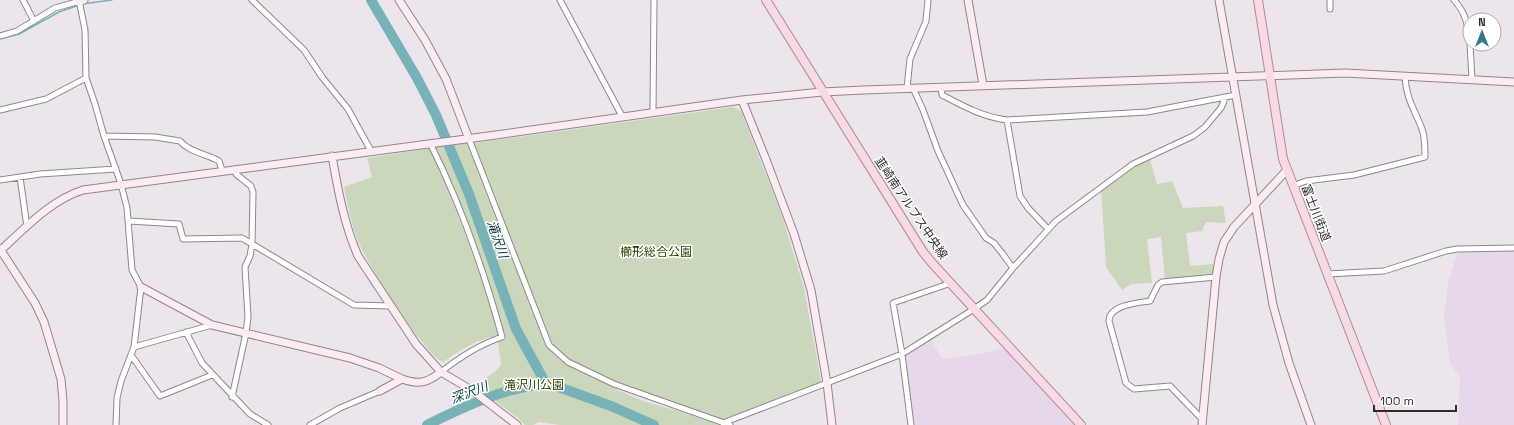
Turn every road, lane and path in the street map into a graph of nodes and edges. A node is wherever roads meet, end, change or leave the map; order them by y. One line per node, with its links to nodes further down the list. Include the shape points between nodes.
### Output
1 (23, 0): 16 (street)
2 (252, 0): 39 (street, via 304,50 348,109)
3 (399, 0): 37 (street, via 425,40 446,80)
4 (560, 0): 34 (street)
5 (654, 0): 33 (street)
6 (766, 0): 28 (main road, 韮崎南アルプス中央線)
7 (928, 0): 27 (street, via 926,21 910,59)
8 (968, 0): 25 (street)
9 (1219, 0): 22 (street)
10 (1258, 0): 19 (main road, 富士川街道)
11 (1330, 0): 14 (street)
12 (1454, 0): 15 (street)
13 (81, 1): 16 (street, via 56,8); 21 (street, via 85,30)
14 (1330, 9)
15 (1464, 12)
16 (34, 21): 17 (street)
17 (0, 36)
18 (1470, 52): 23 (street)
19 (1271, 76): 20 (street, via 1345,73); 22 (street); 44 (main road, 富士川街道, via 1283,159)
20 (1405, 76): 23 (street); 48 (street, via 1406,93 1423,131 1426,157 1354,175)
21 (86, 78): 32 (street, via 46,99); 36 (street)
22 (1234, 78): 25 (street); 29 (street)
23 (1472, 79): 24 (street)
24 (1514, 82)
25 (983, 85): 26 (street)
26 (941, 87): 27 (street); 35 (street, via 942,95 979,113)
27 (910, 88): 28 (street); 56 (street, via 923,110 963,206 986,238 994,243)
28 (822, 92): 31 (street); 59 (main road, 韮崎南アルプス中央線, via 923,252)
29 (1236, 95): 30 (street); 49 (street)
30 (1224, 97): 35 (street, via 1147,112); 52 (street, via 1218,113 1193,136 1133,164)
31 (742, 100): 33 (street); 72 (street, via 794,234 811,290)
32 (0, 110)
33 (653, 112): 34 (street)
34 (622, 116): 37 (street)
35 (1007, 120): 52 (street, via 1020,196)
36 (104, 136): 41 (street); 43 (street, via 155,137 180,141 186,147 219,161)
37 (467, 139): 38 (street); 75 (street, via 549,345 568,362 614,384)
38 (432, 143): 39 (street); 69 (street, via 465,224 502,338 464,354)
39 (371, 151): 40 (street)
40 (332, 156): 42 (street); 61 (street, via 351,240 365,268)
41 (116, 169): 45 (street); 47 (street)
42 (235, 169): 43 (street); 53 (street, via 236,174 253,192)
43 (222, 170): 47 (street)
44 (1287, 170): 48 (main road, 富士川街道); 49 (street)
45 (20, 177): 46 (street); 51 (street)
46 (0, 180)
47 (122, 184): 50 (street); 51 (street, via 72,193)
48 (1293, 186): 57 (main road, 富士川街道)
49 (1255, 204): 58 (street, via 1224,242 1218,258); 86 (street, via 1273,305 1289,363)
50 (128, 221): 53 (street, via 179,224 183,239 242,238); 60 (street, via 132,270)
51 (27, 227): 55 (street)
52 (1048, 229): 56 (street)
53 (252, 244): 61 (street, via 354,305); 65 (street, via 245,267 248,317)
54 (1514, 248): 57 (street, via 1457,249 1384,271)
55 (0, 250): 77 (street, via 35,303 44,322 61,379)
56 (1013, 268): 62 (street, via 987,300)
57 (1327, 274): 87 (main road, 富士川街道)
58 (1216, 277): 76 (street); 76 (street, via 1162,282 1150,300 1115,309 1108,316 1126,383 1134,389 1170,386)
59 (951, 283): 62 (main road, 韮崎南アルプス中央線); 67 (street, via 892,302)
60 (141, 288): 63 (street); 66 (street)
61 (391, 306): 69 (street, via 416,344)
62 (974, 309): 67 (street); 85 (main road, 韮崎南アルプス中央線)
63 (212, 325): 64 (street); 65 (street)
64 (186, 332): 66 (street); 70 (street, via 202,363)
65 (246, 333): 71 (street, via 350,358 379,368); 74 (street)
66 (134, 347): 68 (street)
67 (902, 354): 72 (street); 84 (street)
68 (132, 355): 70 (street, via 160,396); 78 (street, via 121,381)
69 (441, 372): 71 (street, via 426,382); 81 (street, via 469,389)
70 (212, 375): 74 (street)
71 (402, 380): 73 (street)
72 (827, 383): 75 (street); 83 (street)
73 (380, 391): 80 (street, via 340,408)
74 (232, 397): 79 (street, via 250,414)
75 (723, 423): 82 (street)
76 (1202, 423)
77 (63, 425)
78 (116, 425)
79 (268, 425)
80 (310, 425)
81 (517, 425)
82 (730, 425)
83 (832, 425)
84 (911, 425)
85 (1081, 425)
86 (1312, 425)
87 (1386, 425)

